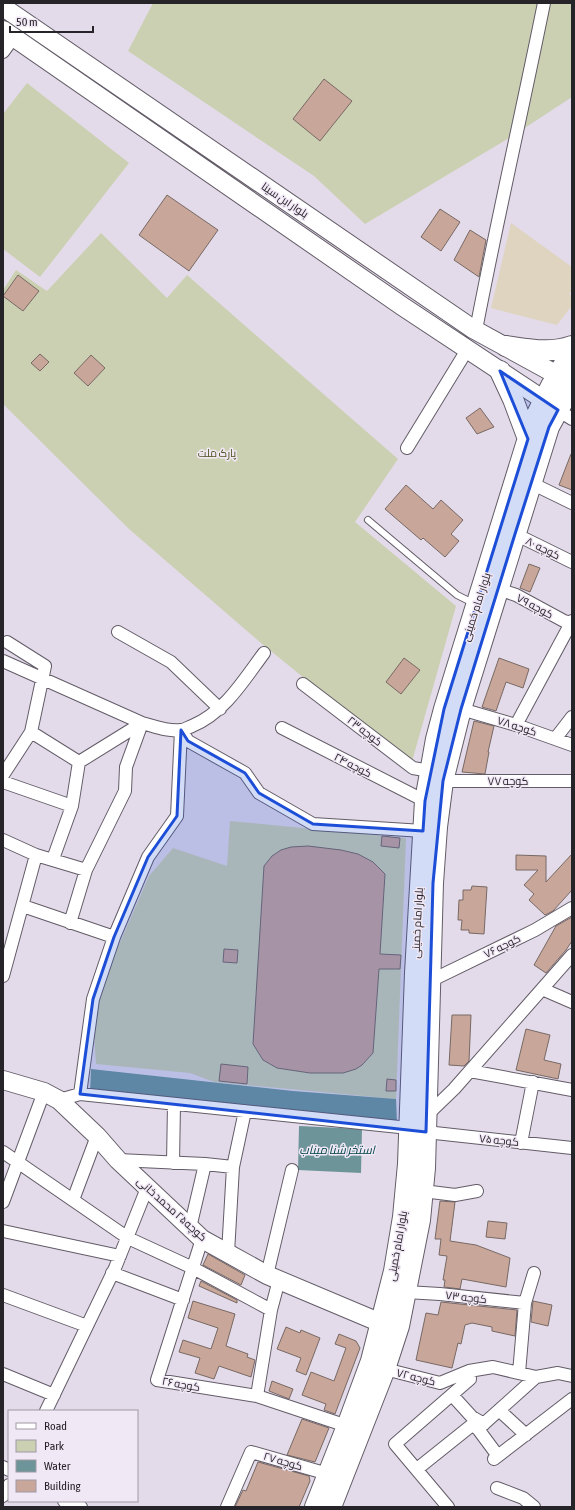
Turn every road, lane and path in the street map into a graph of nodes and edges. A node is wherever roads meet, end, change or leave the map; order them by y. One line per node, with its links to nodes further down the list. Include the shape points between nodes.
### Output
1 (544, 3): 5 (street)
2 (8, 7): 5 (main road, بلوار ابن سینا)
3 (8, 34): 4 (street); 8 (main road, بلوار ابن سینا)
4 (3, 52)
5 (476, 330): 6 (main road, بلوار ابن سینا)
6 (506, 346): 7 (main road, via 547,351); 11 (main road, بلوار ابن سینا)
7 (572, 346)
8 (467, 350): 10 (main road, بلوار ابن سینا); 14 (street)
9 (572, 351): 11 (main road, بلوار امام خمینی)
10 (500, 371): 12 (main road, بلوار ابن سینا); 13 (main road)
11 (567, 381): 12 (main road, بلوار امام خمینی)
12 (558, 410): 13 (main road, بلوار امام خمینی, via 533,422); 15 (main road, بلوار امام خمینی, via 549,428)
13 (528, 439): 21 (main road, بلوار امام خمینی)
14 (407, 448)
15 (531, 482): 16 (street); 18 (main road, بلوار امام خمینی)
16 (572, 503)
17 (368, 520): 21 (lane, via 457,595)
18 (515, 534): 19 (street, کوچه ۸۰); 20 (main road, بلوار امام خمینی)
19 (572, 562)
20 (498, 589): 22 (street, کوچه ۷۹, via 516,595 564,621); 30 (main road, بلوار امام خمینی)
21 (477, 605): 41 (main road, بلوار امام خمینی, via 444,709)
22 (572, 622): 33 (street)
23 (118, 632): 29 (street, via 171,662)
24 (7, 642): 27 (street, via 45,666)
25 (264, 653): 29 (street)
26 (3, 661): 27 (street)
27 (42, 679): 32 (street); 36 (street)
28 (303, 684): 41 (street, کوچه ۲۳, via 413,768)
29 (220, 709): 35 (street, via 208,718)
30 (461, 709): 33 (street, کوچه ۷۸); 41 (main road, بلوار امام خمینی)
31 (572, 717): 37 (street)
32 (142, 723): 35 (street); 39 (street); 50 (street, via 126,767 125,791)
33 (516, 725): 37 (street, کوچه ۷۸)
34 (282, 728): 44 (street, کوچه ۲۴)
35 (181, 730): 46 (street, via 188,741 245,773 259,793 313,824); 54 (street, via 177,816 148,856)
36 (30, 732): 39 (street); 40 (street)
37 (555, 739): 38 (street, کوچه ۷۸)
38 (572, 745)
39 (79, 762): 45 (street)
40 (3, 775)
41 (437, 776): 42 (street, کوچه ۷۷); 44 (main road, بلوار امام خمینی); 58 (main road, بلوار امام خمینی)
42 (572, 781)
43 (3, 782): 45 (street)
44 (424, 801): 46 (main road, بلوار امام خمینی)
45 (72, 806): 49 (street)
46 (422, 831): 69 (main road, بلوار امام خمینی, via 415,966)
47 (3, 840): 48 (street)
48 (36, 855): 49 (street); 51 (street)
49 (53, 859): 50 (street)
50 (86, 870): 53 (street)
51 (23, 906): 53 (street); 56 (street)
52 (572, 908): 58 (street, کوچه ۷۶, via 535,930)
53 (70, 923): 54 (street)
54 (114, 937): 65 (street, via 93,999)
55 (572, 955): 59 (street)
56 (5, 959): 57 (street)
57 (3, 976)
58 (430, 981): 69 (main road, بلوار امام خمینی)
59 (542, 989): 60 (street); 61 (street)
60 (572, 1002)
61 (470, 1071): 63 (street); 69 (street)
62 (3, 1080): 66 (main road, کوچه۲۵ محمد خانی)
63 (533, 1082): 64 (street); 71 (street)
64 (572, 1090)
65 (80, 1094): 66 (street); 67 (street, کوچه ۷۵)
66 (52, 1096): 70 (main road, کوچه۲۵ محمد خانی); 75 (street)
67 (174, 1104): 68 (street, کوچه ۷۵); 76 (street)
68 (244, 1111): 69 (street, کوچه ۷۵); 78 (street)
69 (421, 1125): 71 (street, کوچه ۷۵); 81 (main road, بلوار امام خمینی); 99 (main road, بلوار امام خمینی, via 408,1164 394,1271)
70 (96, 1136): 74 (main road, کوچه۲۵ محمد خانی); 83 (street)
71 (521, 1143): 72 (street, کوچه ۷۵)
72 (572, 1148)
73 (3, 1152): 75 (street)
74 (118, 1160): 76 (street); 80 (main road, کوچه۲۵ محمد خانی)
75 (18, 1163): 83 (street); 84 (street)
76 (173, 1163): 77 (street)
77 (205, 1164): 78 (street); 86 (street, کوچه ۲۶)
78 (233, 1167): 88 (street)
79 (292, 1170): 93 (street)
80 (147, 1188): 86 (main road, کوچه۲۵ محمد خانی); 87 (street)
81 (423, 1191): 82 (street, via 455,1195); 94 (main road, بلوار امام خمینی)
82 (477, 1191)
83 (73, 1200): 87 (street)
84 (3, 1202)
85 (3, 1231): 89 (street)
86 (196, 1233): 88 (main road, کوچه۲۵ محمد خانی); 90 (street, کوچه ۲۶)
87 (128, 1238): 89 (street); 90 (street)
88 (228, 1253): 93 (main road, کوچه۲۵ محمد خانی)
89 (120, 1256): 91 (street)
90 (193, 1268): 96 (street, کوچه ۲۶); 98 (street)
91 (112, 1273): 96 (street); 100 (street)
92 (534, 1273): 97 (street)
93 (273, 1278): 98 (street); 99 (main road, کوچه۲۵ محمد خانی)
94 (406, 1292): 97 (street, کوچه ۷۳); 101 (main road, بلوار امام خمینی, via 399,1326)
95 (3, 1295): 100 (street)
96 (183, 1300): 109 (street, کوچه ۲۶, via 157,1380)
97 (525, 1303): 103 (street)
98 (271, 1310): 109 (street)
99 (381, 1323): 113 (main road, بلوار امام خمینی, via 371,1361)
100 (87, 1326): 107 (street)
101 (385, 1370): 102 (street, کوچه ۷۲, via 440,1383); 125 (main road, بلوار امام خمینی)
102 (469, 1371): 103 (street, کوچه ۷۲, via 493,1367); 108 (street, via 470,1379)
103 (519, 1372): 106 (street, کوچه ۷۲)
104 (3, 1374): 107 (street)
105 (572, 1376): 106 (street, via 558,1373)
106 (536, 1377): 112 (street)
107 (54, 1395): 111 (street)
108 (452, 1395): 114 (street); 116 (street, via 395,1444)
109 (257, 1396): 113 (street, کوچه ۲۶)
110 (572, 1399): 115 (street)
111 (46, 1410)
112 (499, 1410): 114 (street); 115 (street)
113 (347, 1426): 117 (main road, بلوار امام خمینی)
114 (481, 1426): 115 (street, via 496,1458); 116 (street, via 472,1425)
115 (526, 1435)
116 (417, 1469): 126 (street)
117 (328, 1474): 123 (street, کوچه ۲۷, via 251,1452); 124 (main road, بلوار امام خمینی)
118 (8, 1487): 120 (street)
119 (497, 1488): 127 (street, via 523,1498)
120 (3, 1496)
121 (64, 1503): 122 (street)
122 (81, 1507)
123 (227, 1507)
124 (315, 1507)
125 (331, 1507)
126 (447, 1507)
127 (534, 1507)

